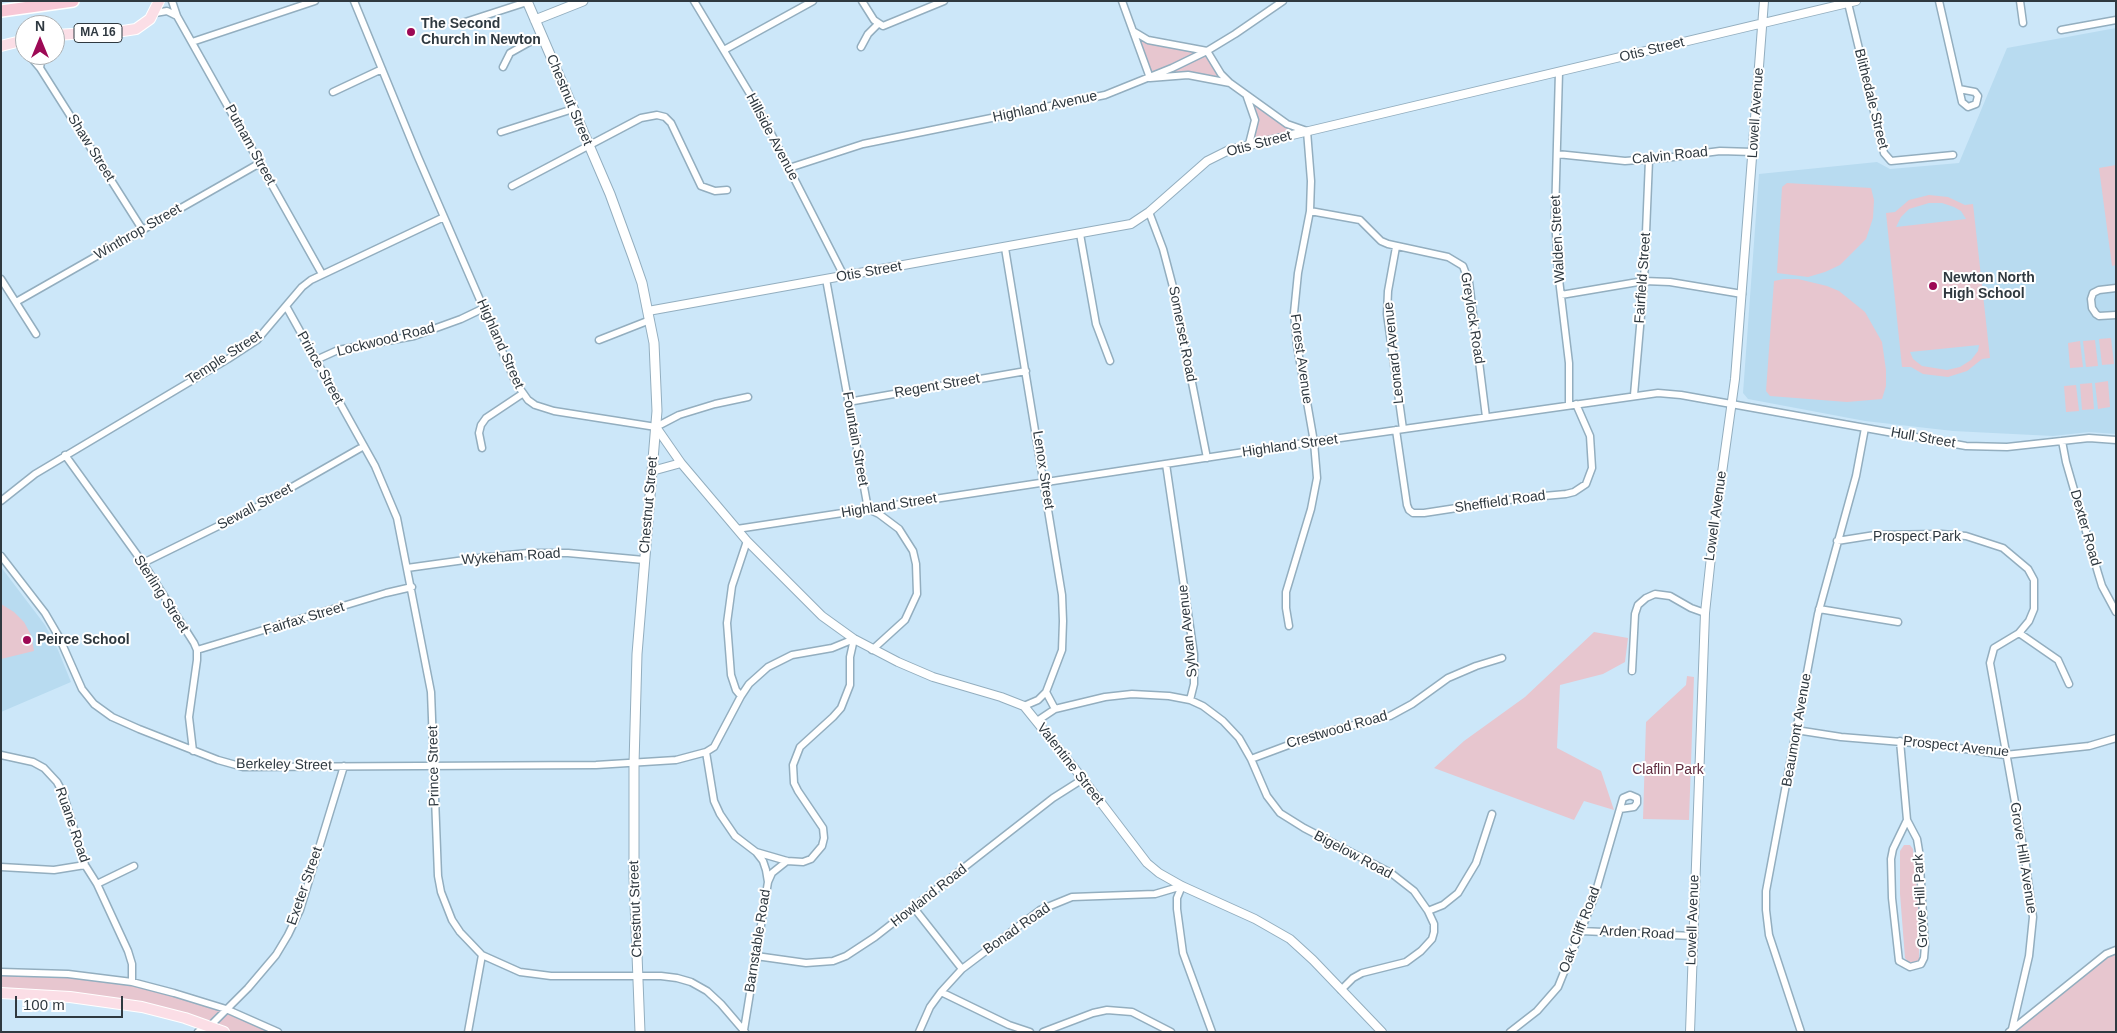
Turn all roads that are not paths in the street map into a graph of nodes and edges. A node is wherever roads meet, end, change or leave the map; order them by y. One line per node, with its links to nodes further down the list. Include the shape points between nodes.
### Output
1 (74, 1): 19 (highway)
2 (159, 1): 21 (main road)
3 (172, 1): 22 (street, Putnam Street)
4 (315, 1): 35 (street)
5 (354, 1): 44 (street, Highland Street)
6 (583, 1): 24 (main road)
7 (694, 1): 38 (street, Hillside Avenue)
8 (813, 1): 38 (street)
9 (862, 1): 29 (street)
10 (944, 1): 29 (street, via 888,25)
11 (1122, 1): 31 (street)
12 (1283, 1): 39 (street, Highland Avenue)
13 (1764, 1): 26 (street, Lowell Avenue)
14 (1939, 1): 48 (street)
15 (2020, 1): 27 (street)
16 (527, 2): 24 (main road, Chestnut Street); 28 (street)
17 (1852, 2): 18 (street, Otis Street); 58 (street, Blithedale Street, via 1884,153 1891,161)
18 (1833, 4): 26 (street, Otis Street)
19 (30, 7): 20 (highway); 23 (highway)
20 (1, 11)
21 (155, 13): 22 (street, via 169,11); 32 (main road, MA 16, via 145,25 132,30)
22 (177, 16): 35 (street, Putnam Street)
23 (1, 18)
24 (535, 20): 33 (main road, Chestnut Street)
25 (2116, 20): 30 (street)
26 (1763, 23): 45 (street, Otis Street); 56 (street, Lowell Avenue)
27 (2023, 23)
28 (459, 24)
29 (878, 24): 37 (street)
30 (2061, 30)
31 (1132, 31): 39 (street, via 1148,40); 46 (street)
32 (65, 34)
33 (542, 35): 42 (street, via 510,53); 51 (main road, Chestnut Street)
34 (15, 42): 36 (main road)
35 (192, 42): 60 (street, Putnam Street)
36 (1, 46)
37 (861, 47)
38 (724, 50): 61 (street, Hillside Avenue)
39 (1207, 51): 46 (street, Highland Avenue); 47 (street)
40 (37, 65): 43 (street, Shaw Street)
41 (40, 65): 43 (street)
42 (503, 67)
43 (40, 68): 67 (street, Shaw Street)
44 (382, 69): 49 (street); 66 (street, Highland Street)
45 (1559, 72): 52 (street, Otis Street); 57 (street, Walden Street)
46 (1150, 78): 47 (street, via 1188,75); 61 (street, Highland Avenue, via 1091,99 863,144)
47 (1230, 83): 50 (street)
48 (1959, 89)
49 (333, 92)
50 (1246, 95): 52 (street, via 1287,124); 54 (street, via 1255,120)
51 (573, 109): 53 (street); 55 (main road, Chestnut Street)
52 (1307, 131): 54 (street, Otis Street); 64 (street, Forest Avenue)
53 (501, 132)
54 (1249, 144): 65 (street, Otis Street, via 1207,161)
55 (589, 147): 62 (street); 63 (street, via 649,115 665,117 671,123 701,186 707,190); 83 (main road, Chestnut Street, via 633,257)
56 (1753, 152): 59 (street, Calvin Road, via 1720,151); 77 (street, Lowell Avenue)
57 (1557, 154): 59 (street, Calvin Road, via 1625,161); 78 (street, Walden Street, via 1555,216)
58 (1952, 155)
59 (1649, 160): 75 (street, Fairfield Street)
60 (260, 163): 67 (street, Winthrop Street); 71 (street, Putnam Street)
61 (789, 168): 72 (street, Hillside Avenue)
62 (512, 186)
63 (727, 190)
64 (1310, 211): 69 (street, Greylock Road, via 1360,220 1381,240); 101 (street, Forest Avenue, via 1294,313)
65 (1149, 212): 68 (street, Otis Street, via 1131,224); 105 (street, Somerset Road, via 1172,281)
66 (444, 217): 71 (street, Temple Street); 81 (street, Highland Street)
67 (142, 229): 79 (street, Winthrop Street)
68 (1080, 234): 70 (street, Otis Street); 87 (street, via 1096,324)
69 (1396, 247): 95 (street, Greylock Road, via 1448,256 1467,272); 98 (street, Leonard Avenue, via 1386,314)
70 (1005, 248): 72 (street, Otis Street); 88 (street, Lenox Street)
71 (322, 274): 80 (street, Temple Street, via 302,287)
72 (844, 276): 74 (street, Otis Street)
73 (1, 279): 79 (street)
74 (826, 279): 83 (street, Otis Street); 92 (street, Fountain Street)
75 (1644, 281): 77 (street); 78 (street); 90 (street, Fairfield Street)
76 (2116, 288): 82 (street, via 2099,290 2091,299 2092,308 2099,316)
77 (1742, 294): 94 (street, Lowell Avenue)
78 (1561, 295): 93 (street, Walden Street)
79 (16, 302): 84 (street)
80 (286, 306): 86 (street, Prince Street); 104 (street, Temple Street, via 251,344)
81 (484, 308): 86 (street, Lockwood Road, via 414,336 338,350); 89 (street, Highland Street)
82 (2116, 315)
83 (649, 316): 85 (street); 96 (main road, Chestnut Street, via 657,383)
84 (36, 334)
85 (599, 340)
86 (316, 360): 102 (street, Prince Street)
87 (1110, 361)
88 (1026, 372): 92 (street, Regent Street); 109 (street, Lenox Street)
89 (522, 394): 96 (street, Highland Street, via 544,409); 103 (street, via 486,418 479,432)
90 (1634, 395): 93 (street, Highland Street); 94 (street, Highland Street, via 1668,393)
91 (748, 397): 96 (street, via 715,404)
92 (848, 402): 111 (street, Fountain Street)
93 (1572, 404): 95 (street, Highland Street); 98 (street, Sheffield Road, via 1590,436 1592,468 1586,484 1566,494 1413,513 1407,505)
94 (1732, 404): 97 (street, Hull Street); 122 (street, Lowell Avenue)
95 (1486, 417): 98 (street, Highland Street)
96 (656, 427): 106 (street); 108 (main road, Chestnut Street)
97 (1865, 428): 100 (street, Hull Street, via 1977,447); 114 (street, Beaumont Avenue, via 1856,476)
98 (1400, 429): 101 (street, Highland Street)
99 (2116, 440): 100 (street, Hull Street)
100 (2062, 441): 121 (street, Dexter Road, via 2098,573)
101 (1314, 442): 105 (street, Highland Street); 124 (street, Forest Avenue, via 1316,492 1286,592)
102 (364, 446): 117 (street, Sewall Street, via 257,508); 118 (street, Prince Street, via 397,518)
103 (482, 448)
104 (65, 455): 110 (street, Temple Street); 117 (street, Sterling Street)
105 (1207, 458): 107 (street, Highland Street)
106 (681, 463): 108 (street); 112 (street)
107 (1166, 464): 109 (street, Highland Street); 135 (street, Sylvan Avenue, via 1194,654 1194,684)
108 (652, 472): 116 (main road, Chestnut Street)
109 (1045, 482): 111 (street, Highland Street); 133 (street, Lenox Street, via 1063,621 1062,650)
110 (2, 499)
111 (868, 509): 112 (street, Highland Street); 128 (street, via 889,520 907,539 913,551 918,579 917,594 905,620)
112 (737, 529): 113 (street)
113 (747, 541): 126 (street, via 810,605); 134 (street, via 732,586 727,623 731,675)
114 (1837, 541): 120 (street, Beaumont Avenue); 125 (street, Prospect Park, via 1875,535 1941,534 1966,536 2003,548 2028,569 2034,580 2034,609 2029,622)
115 (1, 556): 142 (street, Berkeley Street, via 45,613 82,689 94,704 112,717)
116 (644, 560): 118 (street, Wykeham Road, via 528,553); 148 (main road, Chestnut Street)
117 (142, 563): 127 (street, Sterling Street)
118 (407, 568): 119 (street, Prince Street)
119 (412, 587): 127 (street, Fairfax Street); 147 (street, Prince Street, via 431,692)
120 (1819, 609): 123 (street); 139 (street, Beaumont Avenue)
121 (2116, 612)
122 (1705, 613): 130 (street, via 1670,596 1655,594 1646,598 1638,605 1635,614); 165 (street, Lowell Avenue)
123 (1898, 622)
124 (1289, 626)
125 (2019, 633): 131 (street, via 2058,660); 132 (street, Prospect Park, via 1992,651)
126 (854, 639): 128 (street); 134 (street, via 832,648 804,651 779,660 758,674); 155 (street, via 850,685 843,703 833,717 800,747 793,765 794,783 823,828 822,846 811,859)
127 (196, 650): 142 (street, via 190,717)
128 (872, 650): 136 (street, via 933,677)
129 (1502, 658): 146 (street, Crestwood Road, via 1448,678 1390,716 1318,734)
130 (1632, 671)
131 (2069, 684)
132 (1993, 687): 144 (street, Grove Hill Avenue)
133 (1046, 692): 136 (street); 137 (street)
134 (741, 696): 143 (street, via 719,740)
135 (1190, 700): 137 (street, Sylvan Avenue, via 1132,694); 146 (street, Bigelow Road, via 1223,721 1239,738)
136 (1024, 706): 138 (street, Valentine Street)
137 (1055, 709): 138 (street, Sylvan Avenue)
138 (1036, 721): 150 (street, Valentine Street)
139 (1796, 730): 141 (street, Prospect Avenue); 193 (street, Beaumont Avenue, via 1766,891 1766,910 1770,935)
140 (2116, 738): 144 (street, Prospect Avenue, via 2088,746)
141 (1900, 741): 144 (street, Prospect Avenue); 153 (street, Grove Hill Park)
142 (193, 751): 149 (street, Berkeley Street, via 243,767)
143 (706, 752): 148 (street, Berkeley Street, via 676,760); 154 (street, Barnstable Road, via 714,801 720,814 735,836)
144 (2005, 755): 178 (street, Grove Hill Avenue, via 2033,917 2029,956)
145 (1, 756): 156 (street, Ruane Road, via 33,762 57,782)
146 (1251, 759): 163 (street, Bigelow Road, via 1267,796 1280,812 1304,828 1391,872 1414,891)
147 (435, 764): 148 (street, Berkeley Street); 149 (street, Berkeley Street); 167 (street, Prince Street, via 436,845 441,892 452,920)
148 (634, 764): 171 (main road, Chestnut Street)
149 (344, 766): 176 (street, Exeter Street, via 300,910 288,935 262,973)
150 (1083, 779): 161 (street, Valentine Street, via 1147,863); 162 (street, Howland Road, via 1053,798)
151 (1620, 809): 164 (street, Oak Cliff Road)
152 (1492, 814): 163 (street, via 1476,863 1458,893 1443,905)
153 (1907, 820): 153 (street, Grove Hill Park, via 1919,851 1925,946 1921,964 1910,967 1899,961 1897,950 1891,859)
154 (756, 852): 155 (street); 159 (street, Barnstable Road, via 763,861)
155 (787, 861): 159 (street, via 772,873)
156 (85, 865): 158 (street, via 54,870); 160 (street, Ruane Road)
157 (134, 866): 160 (street)
158 (1, 868)
159 (768, 882): 168 (street, Barnstable Road)
160 (97, 884): 172 (street, Ruane Road, via 128,952)
161 (1182, 886): 169 (street, Bonad Road, via 1155,894 1072,897 1056,902 1040,910); 173 (street, Valentine Street, via 1275,929 1313,960); 189 (street, via 1177,909 1183,952)
162 (914, 908): 168 (street, Howland Road, via 859,949 833,961 806,963); 169 (street)
163 (1428, 910): 173 (street, Bigelow Road, via 1434,932 1421,952 1406,962 1362,973)
164 (1581, 931): 165 (street, Arden Road); 191 (street, Oak Cliff Road, via 1558,987 1537,1011)
165 (1693, 936): 192 (street, Lowell Avenue)
166 (2116, 950): 178 (street, via 2106,954)
167 (482, 955): 171 (street, Prince Street, via 508,968 536,975); 183 (street)
168 (756, 956): 179 (street, Barnstable Road)
169 (962, 969): 174 (street, Bonad Road)
170 (1, 972): 172 (street, via 68,974)
171 (638, 975): 179 (street, Prince Street, via 691,982 707,991); 184 (main road, Chestnut Street)
172 (132, 982): 176 (street)
173 (1341, 990): 190 (street, Valentine Street)
174 (941, 992): 185 (street, Bonad Road); 186 (street)
175 (1, 994): 177 (main road, via 70,997 142,1007)
176 (226, 1009): 177 (street, Exeter Street); 182 (street)
177 (210, 1026): 180 (street, Exeter Street); 181 (main road)
178 (2010, 1030)
179 (745, 1031)
180 (198, 1032)
181 (224, 1032)
182 (278, 1032)
183 (468, 1032)
184 (640, 1032)
185 (919, 1032)
186 (1030, 1032)
187 (1043, 1032): 188 (street, via 1093,1012 1107,1010 1132,1012)
188 (1171, 1032)
189 (1212, 1032)
190 (1382, 1032)
191 (1510, 1032)
192 (1690, 1032)
193 (1802, 1032)

